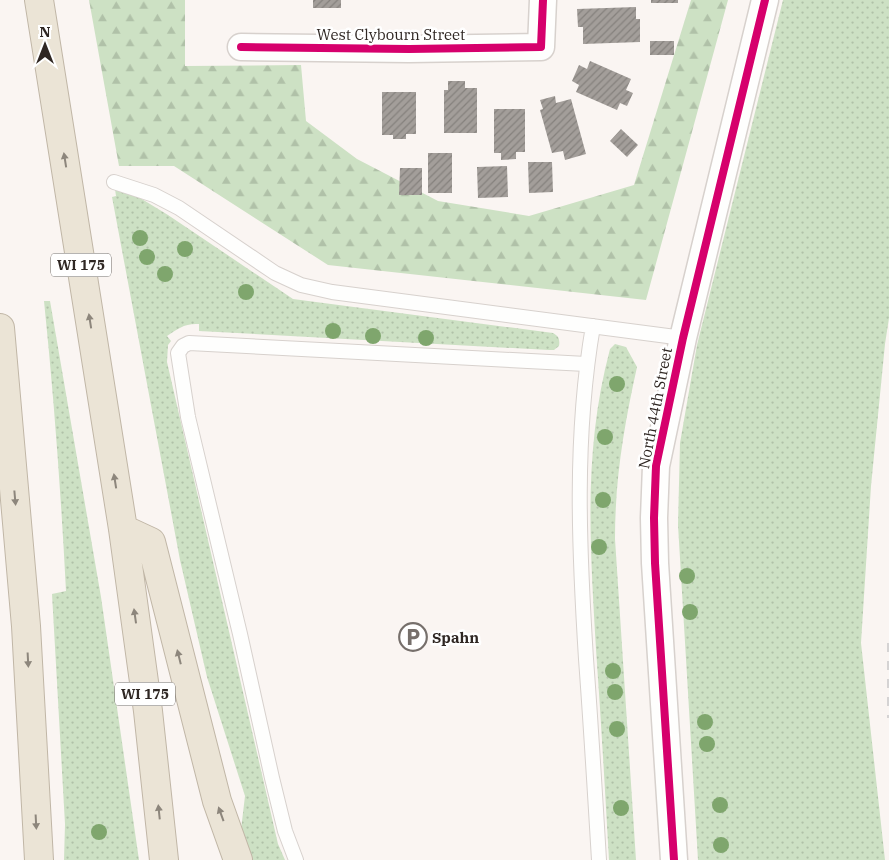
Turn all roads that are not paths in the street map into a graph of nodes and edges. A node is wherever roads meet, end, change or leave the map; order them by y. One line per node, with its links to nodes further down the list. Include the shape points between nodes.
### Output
1 (39, 0): 12 (highway, WI 175, one-way to 1)
2 (544, 0): 4 (street, West Clybourn Street, via 541,47)
3 (765, 0): 8 (street, North 44th Street)
4 (241, 47)
5 (114, 182): 6 (lane, via 154,195 179,208 275,273 301,285 332,292)
6 (593, 326): 8 (lane); 9 (lane)
7 (0, 328): 10 (highway)
8 (683, 338): 18 (street, North 44th Street, via 656,466 654,518)
9 (586, 364): 16 (lane, via 189,343 178,353 188,417 267,760 284,830); 17 (lane, via 580,435 580,569)
10 (4, 379): 11 (highway); 13 (highway, one-way to 13, via 26,626)
11 (0, 470)
12 (123, 529): 14 (highway, WI 175, one-way to 12); 15 (highway, one-way to 12, via 217,801 151,542)
13 (38, 860)
14 (164, 860)
15 (238, 860)
16 (296, 860)
17 (599, 860)
18 (674, 860)

